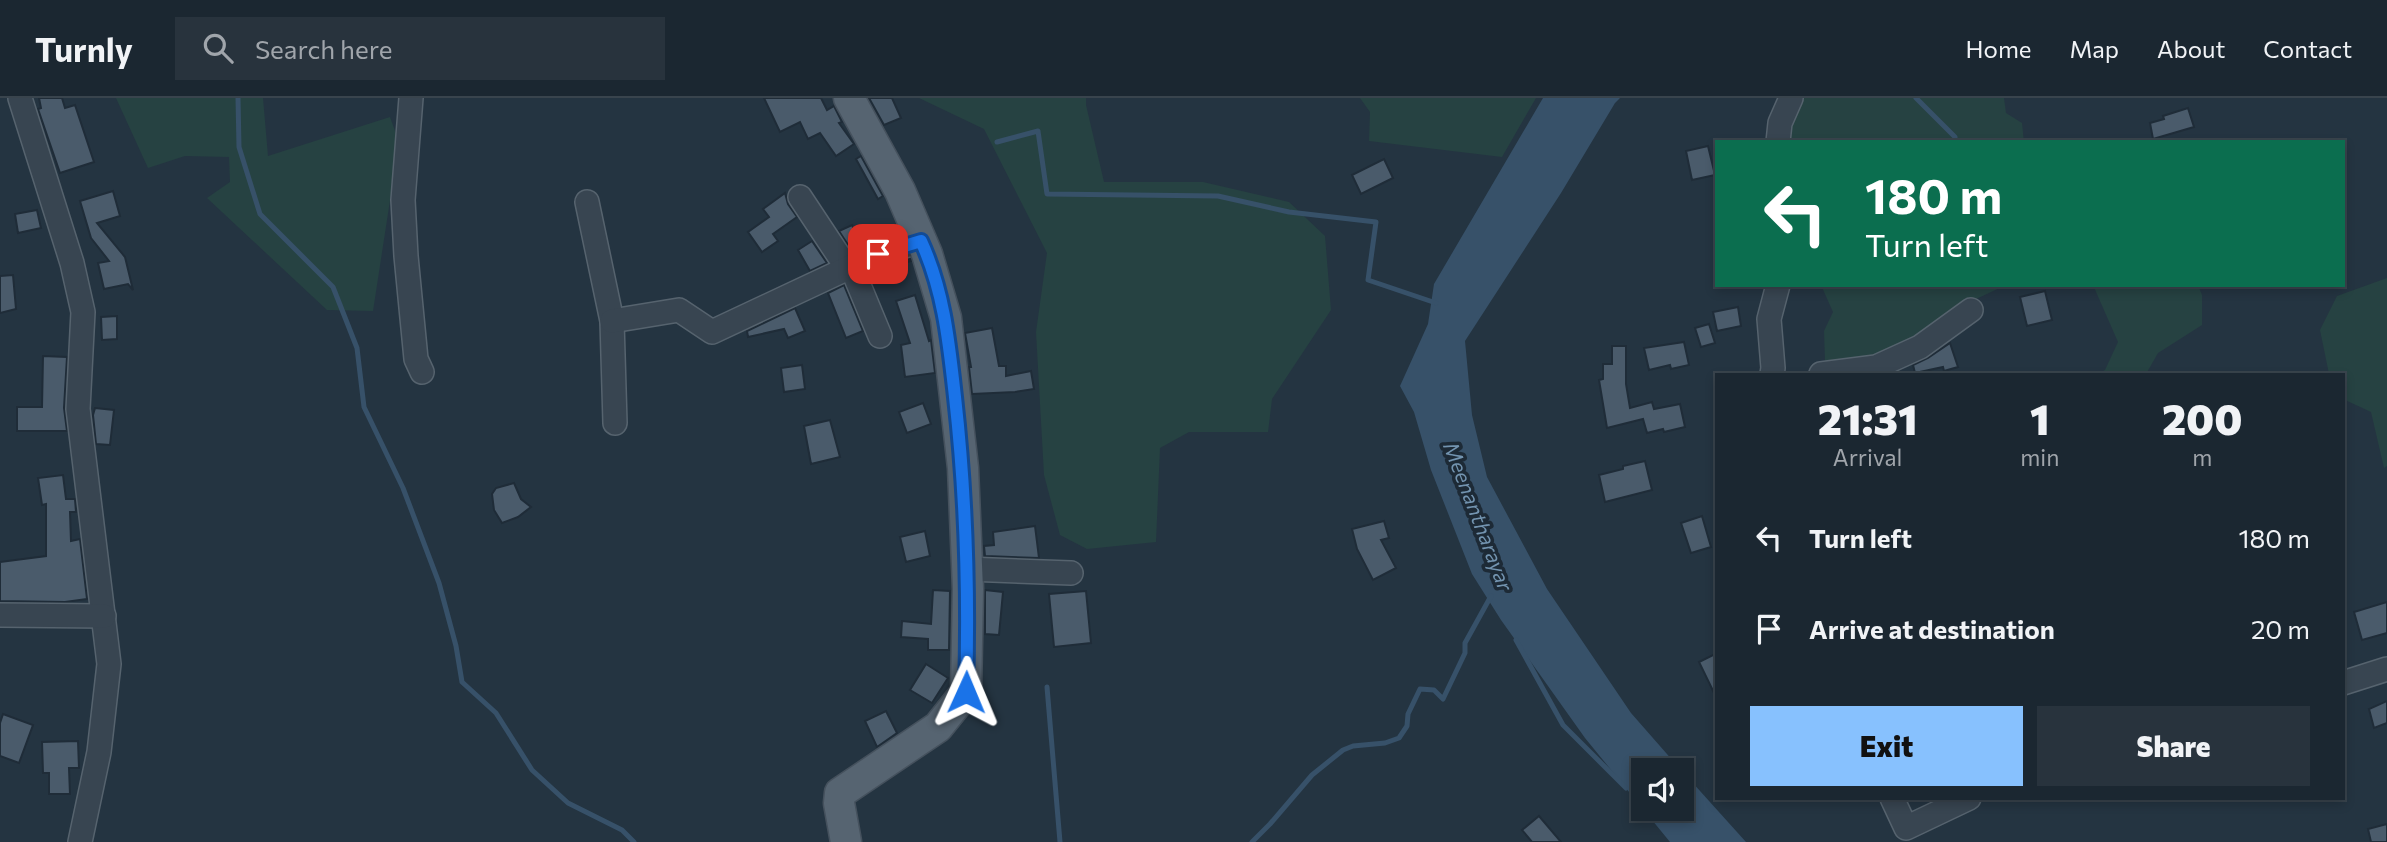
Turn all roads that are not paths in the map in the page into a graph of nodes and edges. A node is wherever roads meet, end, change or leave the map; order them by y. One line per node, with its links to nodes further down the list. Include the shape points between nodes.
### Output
1 (20, 98): 21 (street, via 83,312 78,409)
2 (411, 98): 14 (street, via 404,212 416,359)
3 (849, 98): 8 (main road, via 900,191)
4 (1791, 98): 5 (street)
5 (1778, 140)
6 (800, 197): 9 (street)
7 (587, 202): 12 (street)
8 (921, 241): 9 (street); 18 (main road, via 946,318 963,468)
9 (849, 267): 12 (street, via 712,332 679,310); 13 (street)
10 (1778, 287): 15 (street, via 1769,318)
11 (1972, 310): 16 (street, via 1920,347 1876,367)
12 (612, 321): 17 (street)
13 (880, 336)
14 (422, 372)
15 (1772, 373)
16 (1829, 373)
17 (615, 423)
18 (967, 569): 19 (street); 27 (main road, via 966,692 938,727 840,793)
19 (1071, 573)
20 (0, 615): 21 (street)
21 (104, 616): 26 (street, via 109,664 99,752)
22 (2387, 669): 23 (street)
23 (2345, 682)
24 (1893, 800): 25 (street, via 1906,828)
25 (1965, 800)
26 (80, 842)
27 (846, 842)

